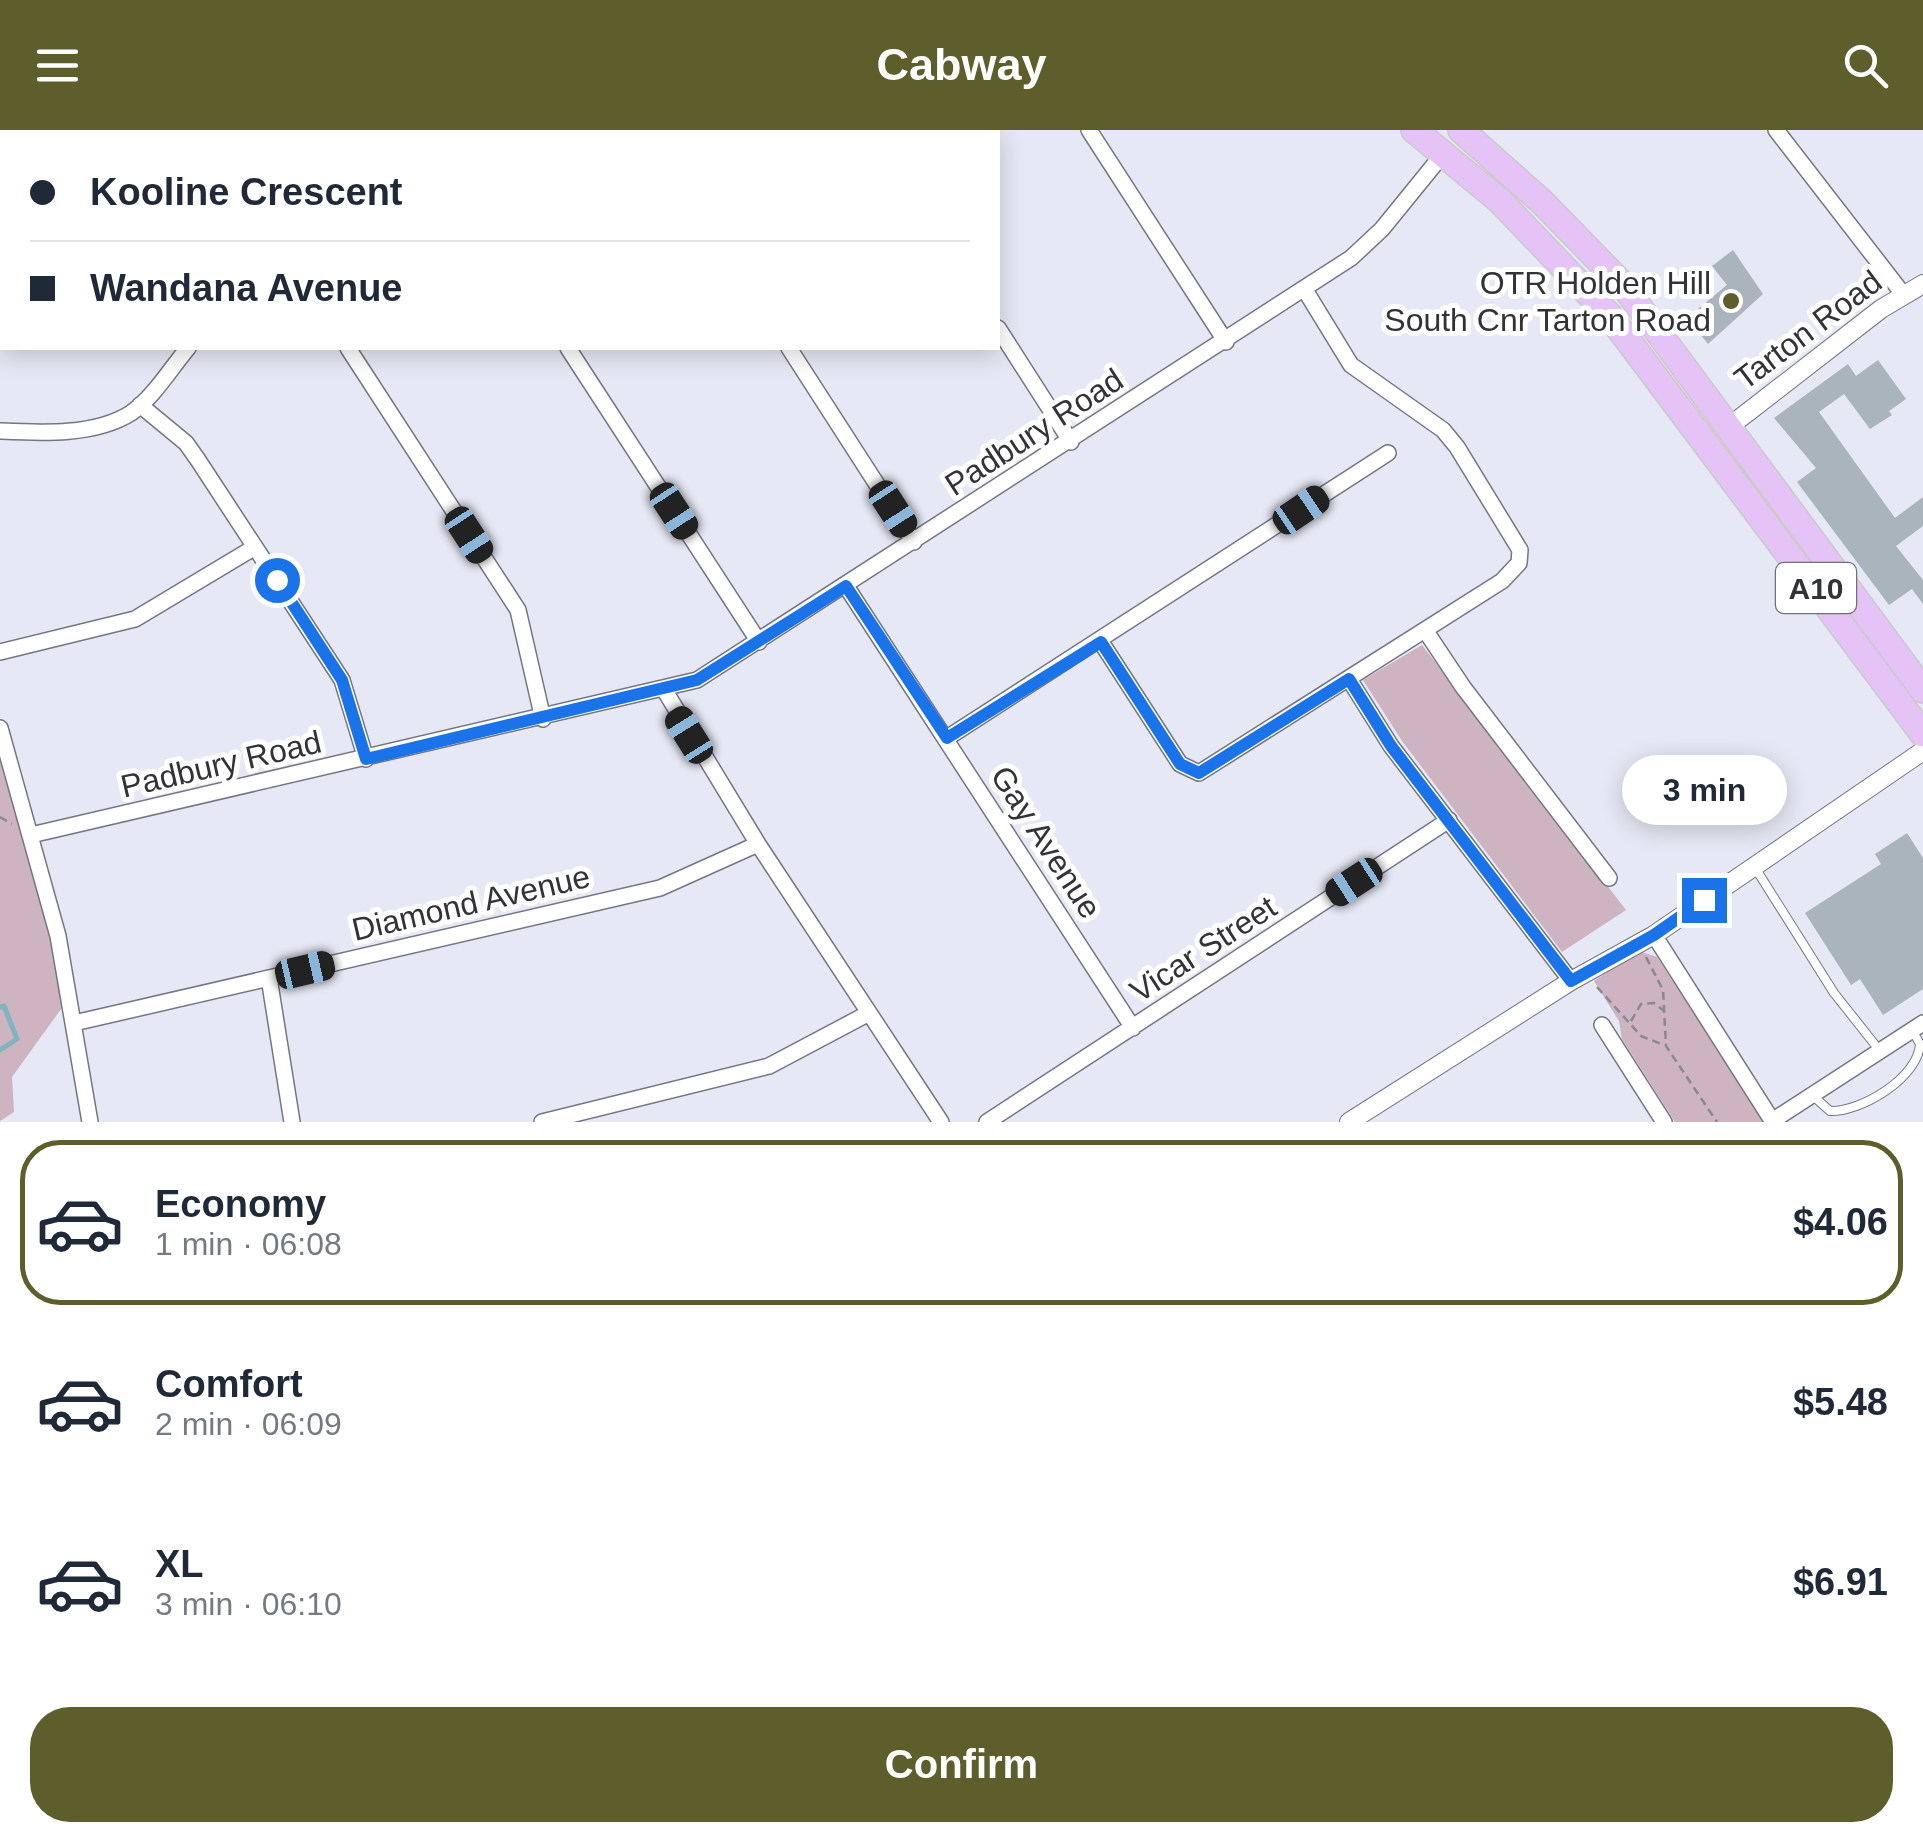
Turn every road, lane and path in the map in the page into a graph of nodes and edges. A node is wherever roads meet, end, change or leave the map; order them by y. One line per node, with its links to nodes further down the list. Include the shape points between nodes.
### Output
1 (1089, 130): 11 (street)
2 (1414, 130): 5 (highway, A10)
3 (1460, 130): 6 (highway, A10)
4 (1776, 130): 9 (street)
5 (1441, 142): 6 (highway); 8 (street, Padbury Road, via 1367,246); 20 (highway, A10, via 1555,253)
6 (1486, 152): 17 (highway, A10, via 1600,259)
7 (1923, 284): 9 (street, Tarton Road)
8 (1305, 290): 11 (street, Padbury Road); 25 (street, via 1351,365 1443,430 1520,550 1513,573)
9 (1903, 294): 17 (street, Tarton Road)
10 (1000, 331): 19 (street)
11 (1226, 342): 19 (street, Padbury Road)
12 (186, 350): 16 (street)
13 (349, 350): 32 (street, via 518,610)
14 (569, 350): 26 (street)
15 (790, 350): 22 (street)
16 (140, 405): 18 (street, via 117,420 78,428); 23 (street, via 186,443)
17 (1730, 426): 20 (highway); 30 (highway, A10)
18 (0, 431)
19 (1070, 442): 22 (street, Padbury Road)
20 (1707, 443): 34 (highway, A10)
21 (1388, 453): 27 (street)
22 (914, 542): 24 (street, Padbury Road)
23 (256, 547): 28 (street, via 135,620); 37 (street, via 342,680)
24 (846, 586): 26 (street, Padbury Road); 35 (street, Gay Avenue)
25 (1425, 630): 29 (street); 42 (street)
26 (759, 642): 31 (street, Padbury Road)
27 (1101, 642): 29 (street, via 1180,764 1199,773); 35 (street)
28 (0, 652)
29 (1349, 679): 38 (street)
30 (1923, 690)
31 (666, 691): 32 (street, Padbury Road); 40 (street)
32 (543, 720): 37 (street, Padbury Road)
33 (0, 728): 39 (street)
34 (1923, 734)
35 (947, 738): 54 (street, Gay Avenue)
36 (1923, 751): 41 (street)
37 (366, 759): 39 (street, Padbury Road)
38 (1449, 820): 46 (street); 54 (street, Vicar Street)
39 (31, 835): 50 (street)
40 (758, 844): 45 (street, Diamond Avenue, via 660,888); 49 (street)
41 (1754, 866): 43 (street); 56 (lane, via 1834,993)
42 (1609, 878)
43 (1654, 935): 46 (street); 66 (street)
44 (1645, 956): 48 (path, via 1660,980)
45 (269, 978): 50 (street, Diamond Avenue); 59 (street)
46 (1571, 981): 63 (street)
47 (1597, 987): 51 (path)
48 (1665, 1012): 51 (path, via 1641,1004); 55 (path)
49 (869, 1013): 60 (street, via 769,1066); 61 (street)
50 (74, 1023): 58 (street)
51 (1632, 1024): 55 (path)
52 (1602, 1025): 64 (street)
53 (1917, 1027): 56 (street); 57 (lane, via 1915,1062 1870,1098 1830,1110)
54 (1133, 1028): 62 (street, Vicar Street)
55 (1666, 1046): 65 (path)
56 (1880, 1051): 57 (street)
57 (1812, 1096): 66 (street)
58 (90, 1122)
59 (292, 1122)
60 (542, 1122)
61 (941, 1122)
62 (987, 1122)
63 (1350, 1122)
64 (1664, 1122)
65 (1717, 1122)
66 (1773, 1122)

